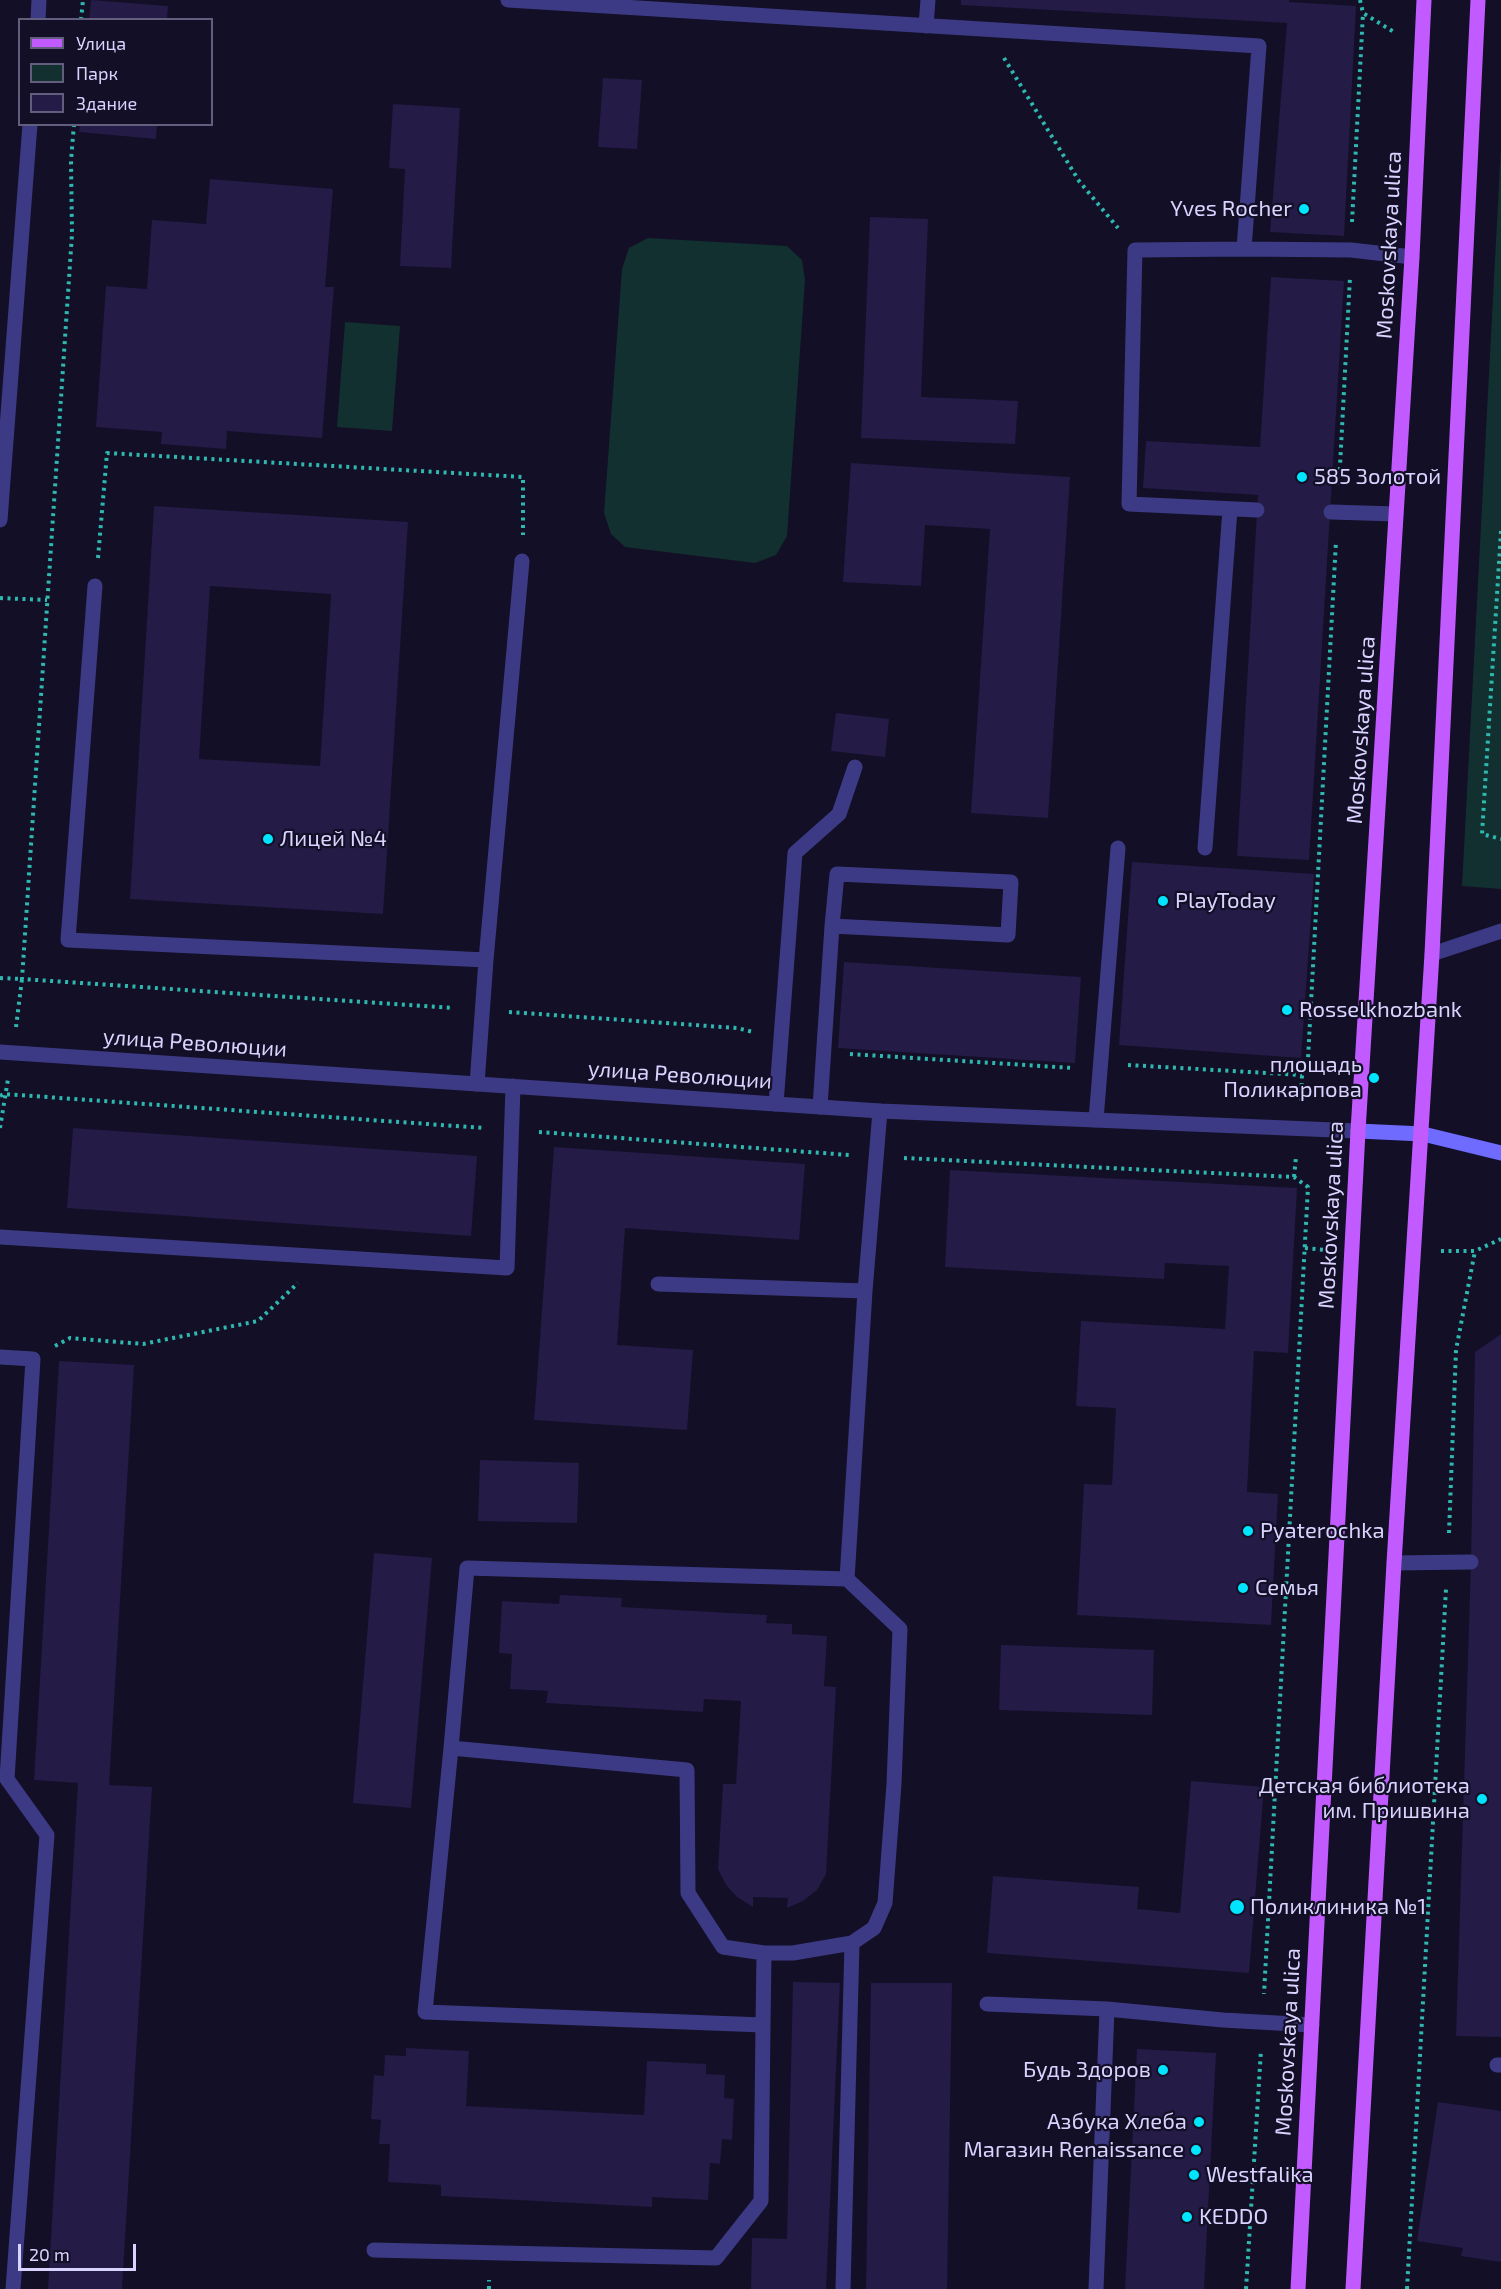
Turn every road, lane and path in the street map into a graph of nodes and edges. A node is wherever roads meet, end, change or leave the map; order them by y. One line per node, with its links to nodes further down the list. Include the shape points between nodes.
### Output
1 (39, 0): 9 (street)
2 (83, 0): 10 (path)
3 (508, 0): 7 (street)
4 (928, 0): 11 (street)
5 (1424, 0): 18 (main road, Moskovskaya ulica)
6 (1478, 0): 35 (main road)
7 (643, 4): 11 (street)
8 (1363, 13): 17 (path)
9 (38, 18)
10 (81, 18)
11 (926, 26): 12 (street)
12 (986, 29): 15 (street, via 1259,46); 16 (path, via 1079,180)
13 (30, 126): 23 (street)
14 (74, 126): 28 (path, via 72,234)
15 (1244, 249): 16 (street); 17 (street)
16 (1136, 250): 19 (street, via 1129,504)
17 (1351, 250): 18 (street); 21 (path)
18 (1412, 257): 22 (main road, Moskovskaya ulica)
19 (1230, 509): 20 (street); 32 (street)
20 (1257, 510)
21 (1334, 512): 22 (street); 42 (path, via 1309,1047)
22 (1396, 514): 52 (main road, Moskovskaya ulica)
23 (0, 520)
24 (1501, 531): 30 (path, via 1482,834)
25 (522, 561): 26 (path, via 524,477 106,453); 36 (street)
26 (95, 586): 36 (street, via 68,940)
27 (0, 598): 28 (path)
28 (47, 600): 37 (path, via 22,979)
29 (855, 767): 38 (street, via 839,814 795,853)
30 (1501, 839)
31 (1118, 848): 41 (street)
32 (1205, 848)
33 (832, 926): 33 (street, via 1008,936 1011,882 837,874); 40 (street)
34 (1501, 931): 35 (street)
35 (1432, 954): 53 (main road)
36 (486, 960): 37 (street)
37 (482, 1010): 38 (path, via 737,1028); 43 (street)
38 (781, 1040): 46 (street)
39 (0, 1052): 43 (street, улица Революции)
40 (825, 1052): 41 (path, via 1071,1069); 47 (street)
41 (1099, 1064): 42 (path); 49 (street)
42 (1302, 1075): 50 (path)
43 (477, 1084): 44 (street, улица Революции)
44 (513, 1086): 46 (street, улица Революции); 51 (street)
45 (0, 1096): 51 (path)
46 (776, 1104): 47 (street, улица Революции)
47 (820, 1107): 48 (street, улица Революции)
48 (880, 1111): 49 (street, улица Революции); 55 (street)
49 (1096, 1120): 50 (street, улица Революции)
50 (1299, 1129): 52 (street, улица Революции); 56 (path)
51 (512, 1130): 55 (path); 59 (street, via 507,1268)
52 (1358, 1131): 53 (main road); 76 (main road, Moskovskaya ulica)
53 (1423, 1134): 54 (main road); 66 (main road)
54 (1501, 1153)
55 (876, 1157): 56 (path); 61 (street)
56 (1294, 1177): 74 (path, via 1308,1187)
57 (0, 1237): 59 (street)
58 (1475, 1251): 64 (path, via 1456,1350)
59 (326, 1257): 63 (path, via 258,1320 143,1344 70,1338)
60 (658, 1284): 61 (street)
61 (865, 1291): 67 (street)
62 (0, 1357): 63 (street)
63 (33, 1359): 69 (street)
64 (1447, 1562): 65 (street); 66 (street); 84 (path)
65 (1471, 1562)
66 (1394, 1563): 83 (main road)
67 (847, 1579): 68 (street, via 467,1568); 70 (street, via 900,1629 885,1904 874,1928)
68 (451, 1748): 71 (street, via 687,1770 688,1893 723,1947); 75 (street, via 425,2012)
69 (3, 1779): 78 (street, via 47,1835)
70 (852, 1943): 71 (street, via 793,1953); 79 (street)
71 (765, 1953): 75 (street)
72 (987, 2004): 73 (street)
73 (1107, 2009): 74 (street); 80 (street)
74 (1262, 2023): 76 (street); 81 (path)
75 (764, 2025): 77 (street, via 761,2201 716,2258)
76 (1311, 2025): 82 (main road, Moskovskaya ulica)
77 (374, 2250)
78 (14, 2289)
79 (843, 2289)
80 (1096, 2289)
81 (1246, 2289)
82 (1298, 2289)
83 (1353, 2289)
84 (1407, 2289)

